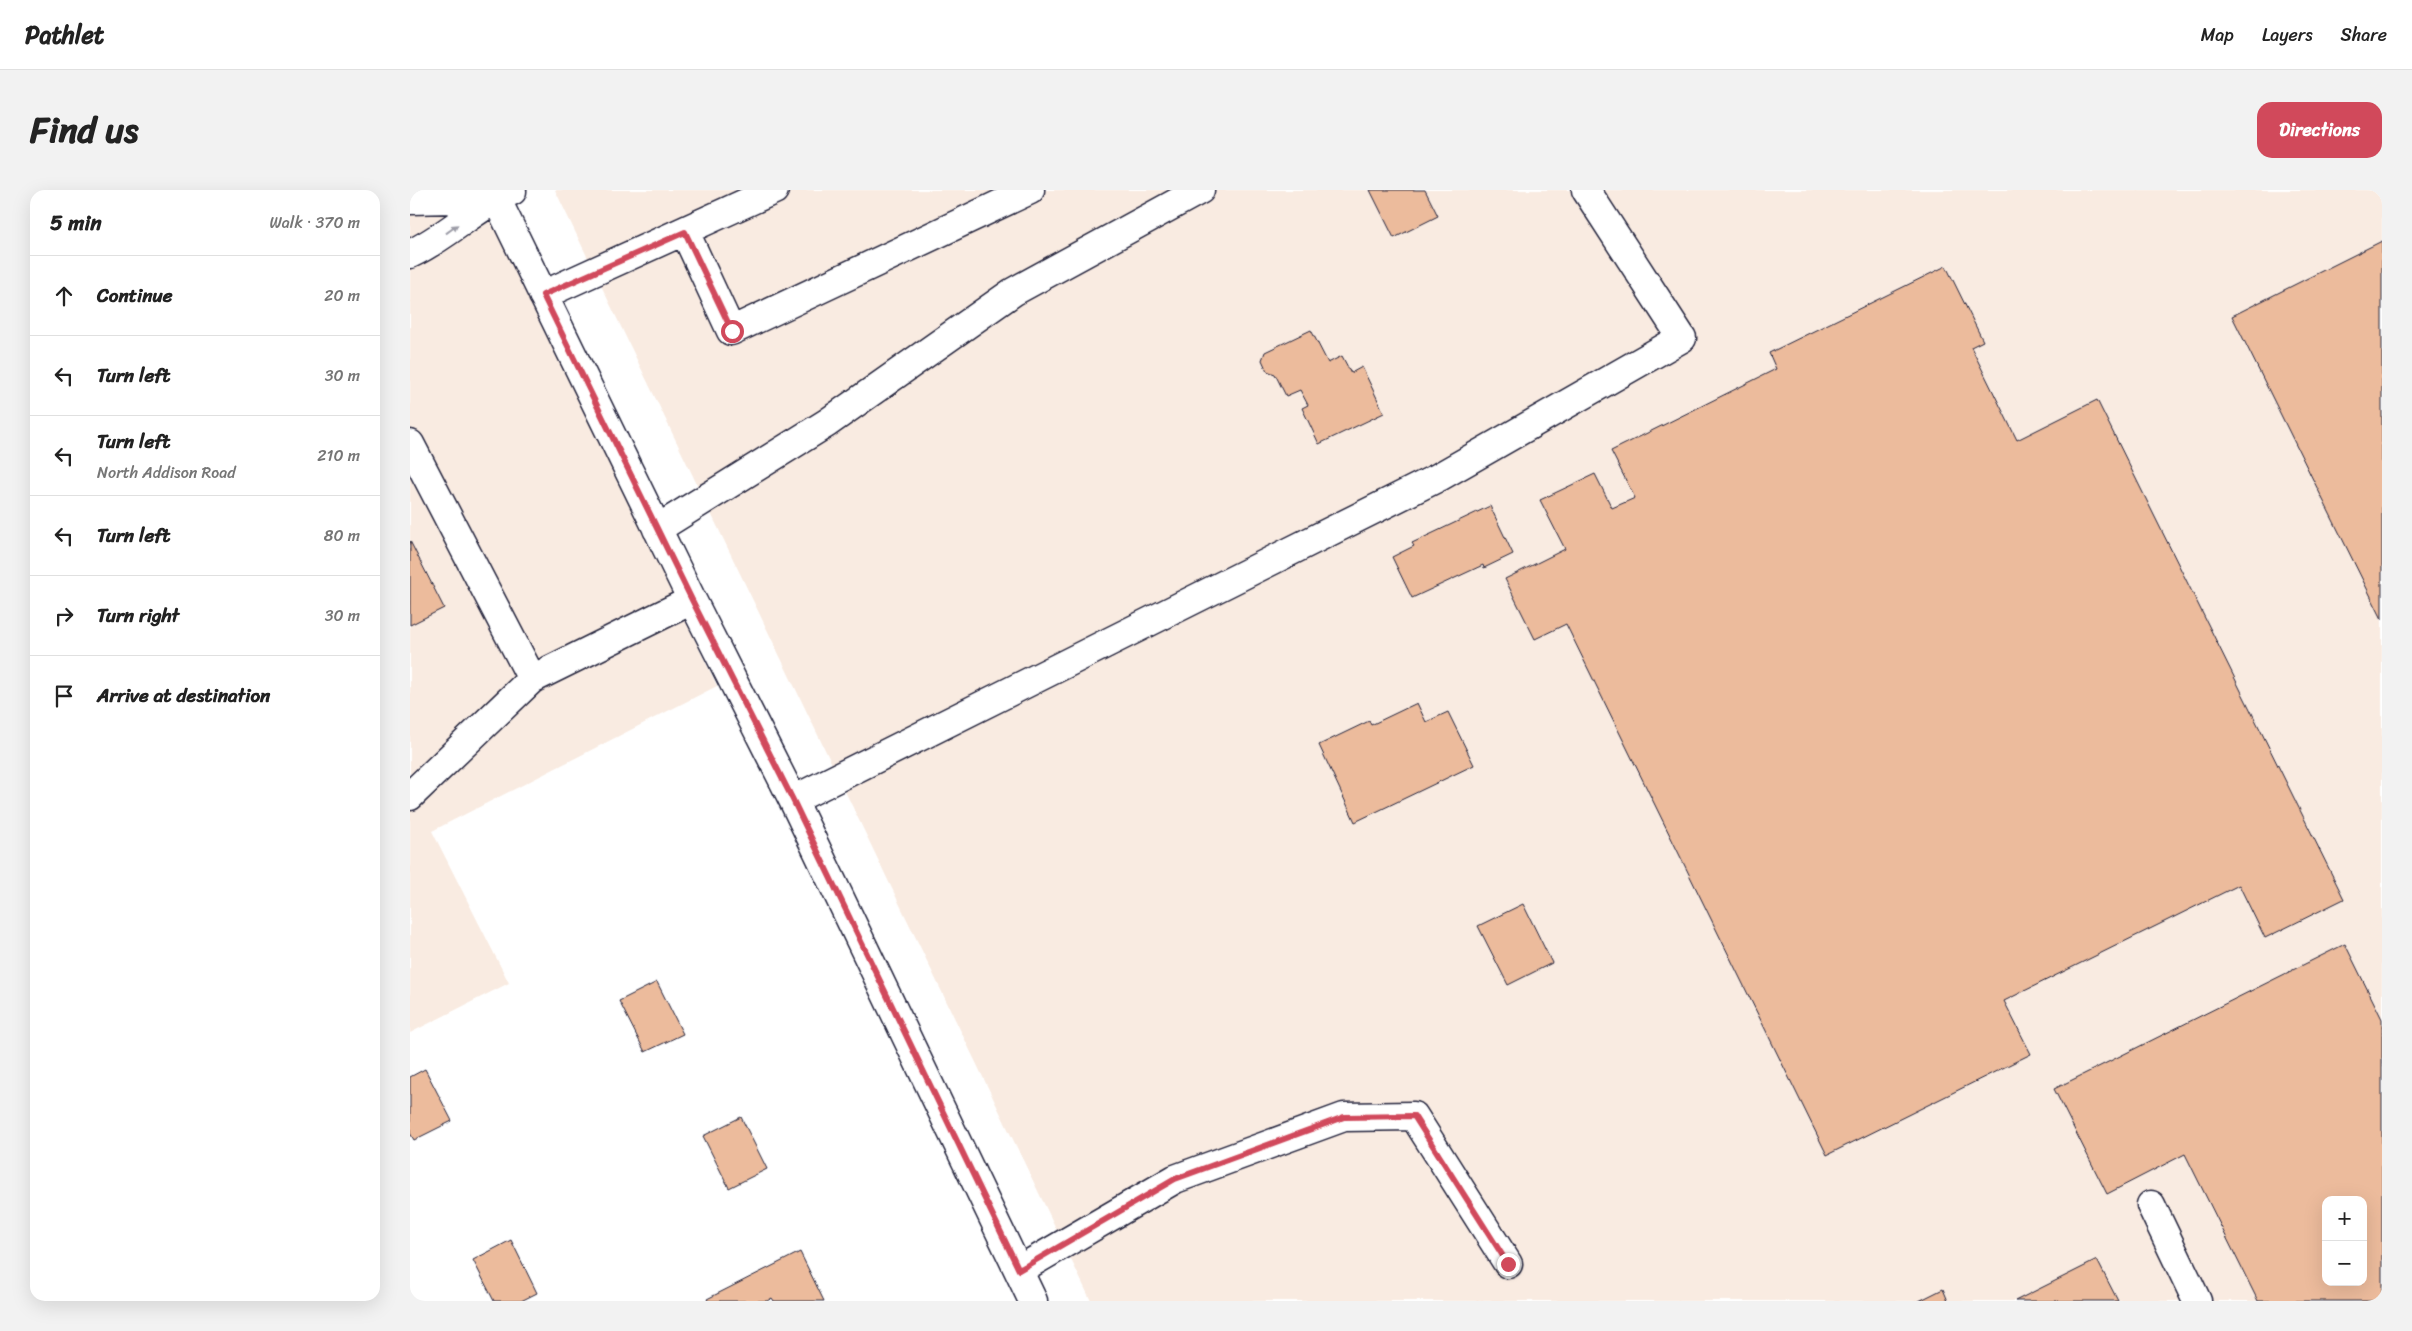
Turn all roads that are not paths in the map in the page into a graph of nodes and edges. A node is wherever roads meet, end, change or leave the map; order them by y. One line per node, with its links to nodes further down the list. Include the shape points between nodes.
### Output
1 (774, 190): 7 (street)
2 (1030, 190): 7 (street, via 732,331)
3 (1200, 190): 11 (street, via 1013,292 827,423)
4 (1586, 190): 15 (street, via 1682,338 1439,477)
5 (498, 192): 6 (street); 8 (street, one-way to 5, via 432,244); 9 (street)
6 (410, 200)
7 (685, 232): 9 (street)
8 (410, 254)
9 (543, 295): 11 (street)
10 (410, 444): 13 (street)
11 (657, 529): 12 (street)
12 (692, 600): 13 (street); 15 (street)
13 (532, 679): 14 (street)
14 (410, 796)
15 (793, 800): 18 (street)
16 (2150, 1206): 20 (street)
17 (1508, 1264): 18 (street, via 1414,1116 1353,1116 1175,1179)
18 (1019, 1270): 19 (street)
19 (1034, 1301)
20 (2196, 1301)

